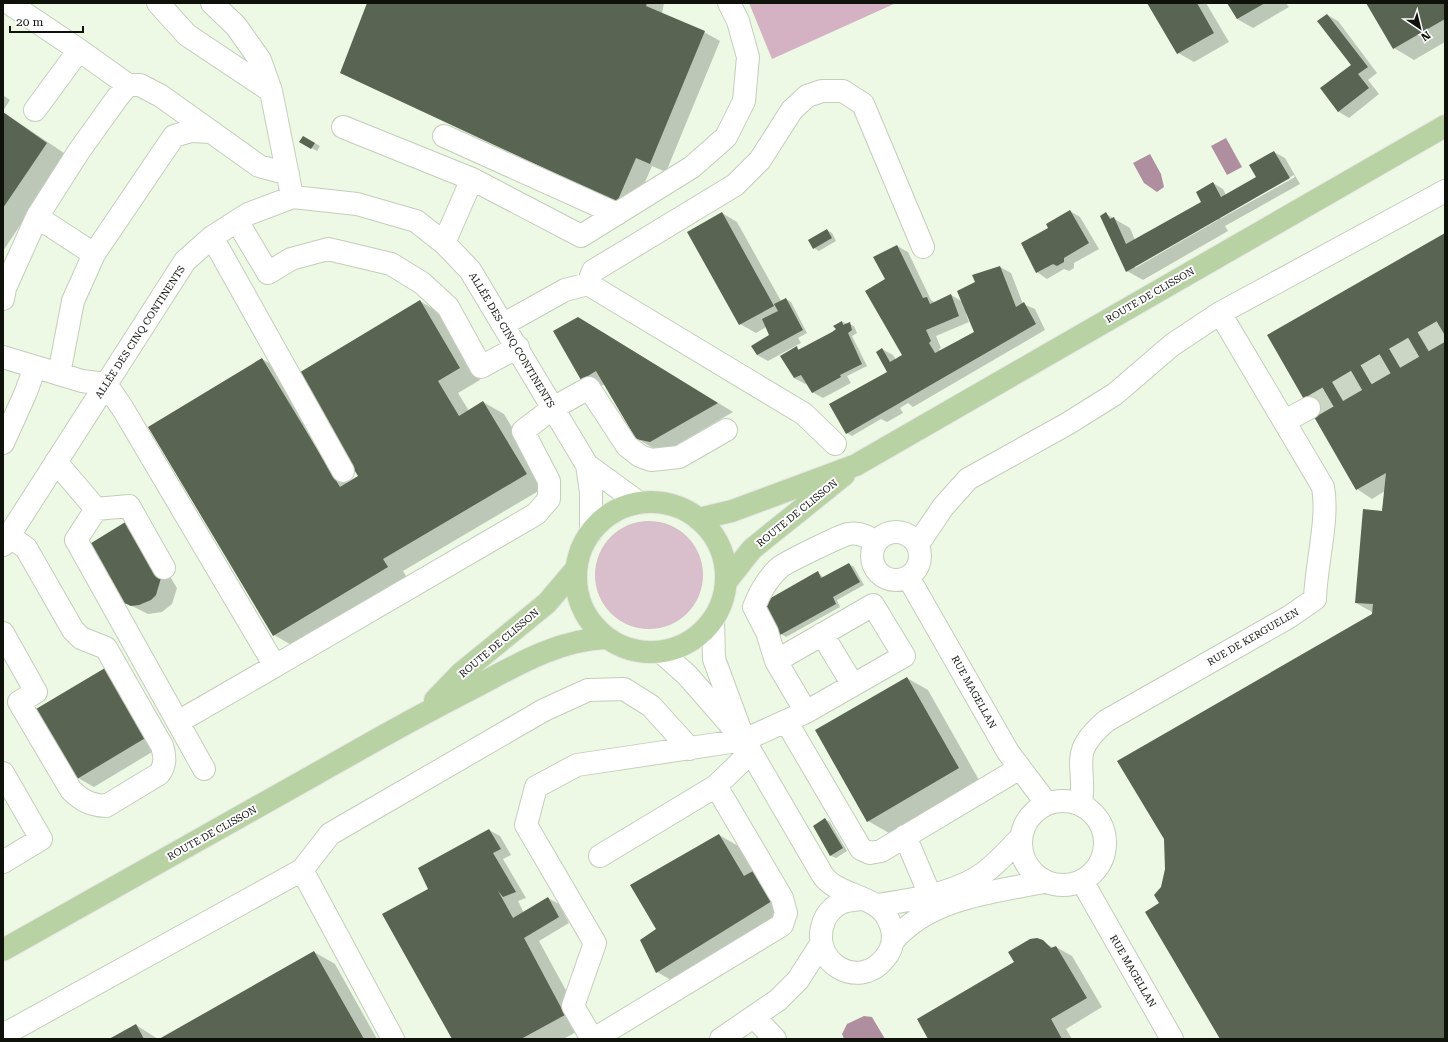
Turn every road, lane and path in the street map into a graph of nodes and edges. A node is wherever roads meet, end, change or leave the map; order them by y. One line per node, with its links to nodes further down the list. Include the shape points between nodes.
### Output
1 (9, 3): 5 (street)
2 (158, 3): 7 (street, via 186,35)
3 (212, 3): 7 (street, via 236,26 260,60)
4 (730, 3): 17 (street, via 748,57 744,101 726,137 692,167)
5 (80, 50): 6 (street); 8 (street)
6 (128, 85): 11 (street, via 140,85 161,96); 18 (street, via 79,151)
7 (271, 91): 13 (street)
8 (35, 110)
9 (1445, 126): 41 (main road, ROUTE DE CLISSON)
10 (343, 127): 14 (street)
11 (212, 132): 13 (street, via 259,166); 23 (street, via 191,131 174,136)
12 (444, 136): 17 (street)
13 (288, 174): 16 (street)
14 (472, 178): 17 (street, via 581,236); 21 (street)
15 (1445, 191): 26 (street)
16 (293, 197): 19 (street, ALLÉE DES CINQ CONTINENTS, via 248,214); 21 (street, ALLÉE DES CINQ CONTINENTS, via 357,204 416,221)
17 (617, 214)
18 (37, 217): 23 (street); 25 (street, via 5,288)
19 (237, 221): 20 (street, ALLÉE DES CINQ CONTINENTS); 28 (street, via 268,273 291,259 328,250 391,264 422,283 448,307 481,367)
20 (212, 237): 32 (street, ALLÉE DES CINQ CONTINENTS, via 185,261); 42 (street)
21 (444, 243): 27 (street, ALLÉE DES CINQ CONTINENTS, via 470,270)
22 (923, 247): 24 (street, via 863,104 843,92 822,90 807,96 792,110 760,160 735,185 593,271)
23 (94, 254): 31 (street, via 73,301)
24 (588, 284): 27 (street, via 565,290); 38 (street, via 804,414)
25 (3, 299)
26 (1220, 313): 35 (street, RUE DE KERGUELEN); 49 (street, via 1172,345 1115,394 968,479 943,507)
27 (504, 324): 28 (street, ALLÉE DES CINQ CONTINENTS)
28 (518, 347): 33 (street, ALLÉE DES CINQ CONTINENTS)
29 (3, 358): 30 (street)
30 (35, 367): 31 (street); 37 (street)
31 (59, 374): 32 (street, via 82,381)
32 (106, 384): 39 (street, ALLÉE DES CINQ CONTINENTS); 62 (street)
33 (554, 408): 36 (street, via 589,388 627,446 640,456 651,460 679,457); 40 (street, ALLÉE DES CINQ CONTINENTS); 62 (street, via 524,431 549,481 549,499 536,514)
34 (1309, 408): 35 (street)
35 (1285, 421): 75 (street, RUE DE KERGUELEN, via 1323,487 1326,501 1315,599 1289,617 1106,721 1091,734 1084,744 1080,757 1083,788)
36 (726, 430)
37 (3, 443)
38 (835, 444)
39 (56, 462): 44 (street); 47 (street, ALLÉE DES CINQ CONTINENTS)
40 (587, 465): 43 (street, ALLÉE DES CINQ CONTINENTS); 46 (street, ALLÉE DES CINQ CONTINENTS, via 591,492)
41 (856, 465): 45 (main road, ROUTE DE CLISSON, via 732,511); 54 (main road, ROUTE DE CLISSON, via 752,549)
42 (344, 471)
43 (639, 503): 45 (main road, ROUTE DE CLISSON, via 660,503 681,508); 46 (main road, ROUTE DE CLISSON, via 621,508 604,518)
44 (96, 509): 50 (street, via 130,506); 67 (street, via 76,540)
45 (698, 519): 54 (main road, ROUTE DE CLISSON, via 715,538 724,559)
46 (591, 532): 51 (main road, ROUTE DE CLISSON, via 583,543)
47 (6, 540): 57 (street, via 26,548 73,630 81,638 106,648 162,746 165,756 159,774 106,806 96,806 82,800 71,790 19,702 36,692)
48 (876, 543): 49 (street, via 889,533 897,532 912,538); 52 (street, via 872,558); 61 (street, via 866,535 849,534 779,567 758,596 754,607 767,632)
49 (918, 544): 53 (street, via 919,565)
50 (164, 568)
51 (576, 570): 59 (main road, ROUTE DE CLISSON, via 577,592 584,613); 65 (main road, ROUTE DE CLISSON, via 547,603 460,674)
52 (883, 575): 53 (street, via 893,580); 55 (street)
53 (908, 577): 70 (street, RUE MAGELLAN, via 1008,752)
54 (726, 582): 56 (main road, ROUTE DE CLISSON, via 722,602)
55 (873, 605): 58 (street); 63 (street, via 904,656)
56 (712, 620): 60 (main road, ROUTE DE CLISSON, via 698,636 681,646); 68 (street, via 714,659)
57 (3, 633)
58 (822, 634): 61 (street); 63 (street)
59 (606, 638): 60 (main road, ROUTE DE CLISSON, via 623,648); 65 (main road, ROUTE DE CLISSON, via 591,639 546,651)
60 (661, 652): 68 (street, via 687,675)
61 (776, 661): 64 (street)
62 (275, 666): 67 (street)
63 (853, 685): 64 (street)
64 (806, 712): 66 (street)
65 (420, 715): 88 (main road, ROUTE DE CLISSON)
66 (786, 721): 68 (street); 76 (street, via 861,849 870,853 881,850)
67 (178, 722): 71 (street)
68 (748, 746): 69 (street); 73 (street); 81 (street)
69 (690, 749): 80 (street, via 651,706 624,689 588,690 544,710 330,834); 94 (street, via 577,765 536,787 526,825 595,943 573,1006)
70 (1020, 768): 74 (street, RUE MAGELLAN); 76 (street)
71 (204, 769)
72 (3, 773): 79 (street, via 41,839)
73 (716, 786): 78 (street); 94 (street, via 782,898 786,913 782,925)
74 (1047, 804): 75 (street, via 1064,800); 77 (street, via 1030,817)
75 (1081, 805): 82 (street, via 1094,814 1102,827 1105,843 1103,858 1094,872)
76 (905, 836): 84 (street)
77 (1021, 837): 83 (street, via 1025,863 1033,874); 84 (street, via 1001,859 978,877)
78 (600, 856)
79 (3, 862)
80 (302, 870): 92 (street); 93 (street)
81 (826, 880): 85 (street); 86 (street)
82 (1082, 881): 83 (street, via 1063,886); 97 (street, RUE MAGELLAN)
83 (1044, 882): 87 (street, via 950,904 924,915 904,929)
84 (930, 895): 85 (street)
85 (869, 902): 86 (street, via 842,902 827,914); 87 (street, via 888,916 893,929)
86 (820, 938): 89 (street, via 826,956); 90 (street)
87 (893, 941): 89 (street, via 890,953 882,963 871,970 859,973)
88 (3, 950)
89 (838, 967): 90 (street)
90 (798, 980): 91 (street, via 778,1000)
91 (754, 1017): 95 (street); 96 (street)
92 (3, 1035)
93 (393, 1039)
94 (593, 1039)
95 (721, 1039)
96 (775, 1039)
97 (1172, 1039)

